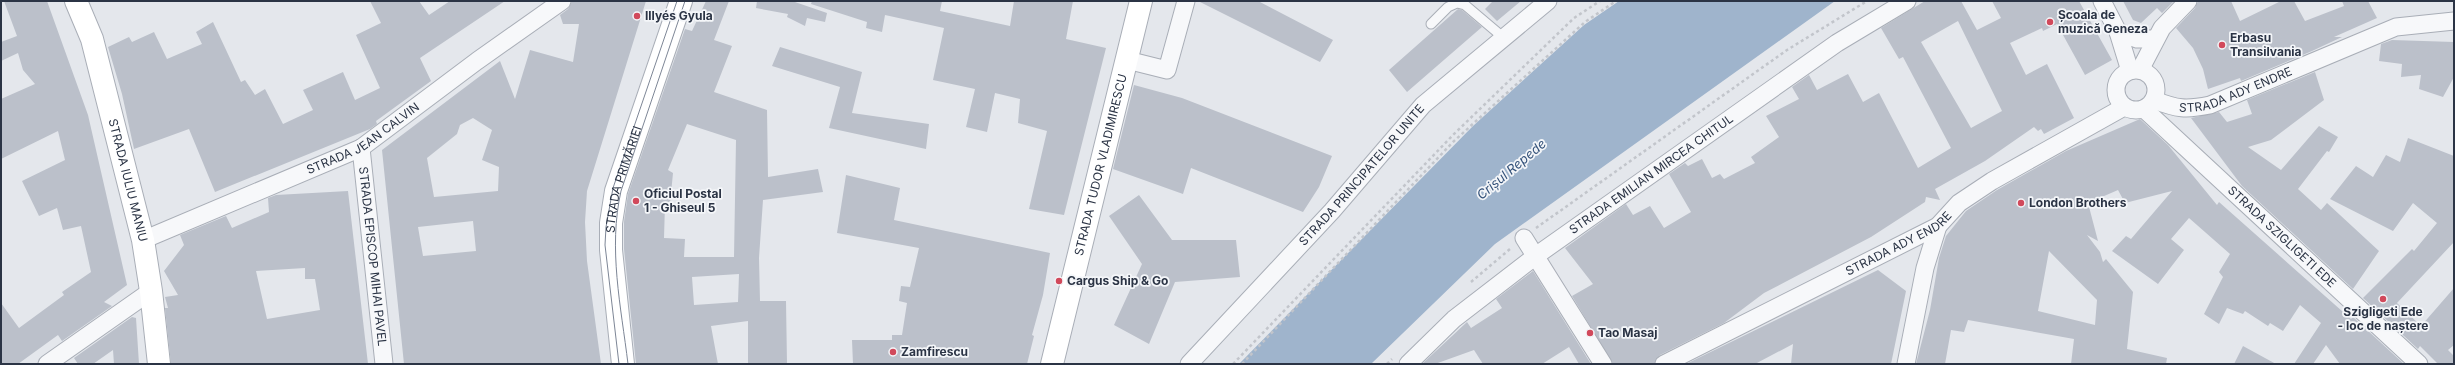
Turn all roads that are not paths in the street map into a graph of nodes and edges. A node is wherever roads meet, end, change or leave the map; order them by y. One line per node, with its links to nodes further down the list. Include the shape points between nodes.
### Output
1 (76, 1): 22 (street, STRADA IULIU MANIU, via 92,38)
2 (562, 1): 19 (street, STRADA JEAN CALVIN)
3 (681, 1): 28 (street, STRADA PRIMĂRIEI, via 616,191 611,223 611,250)
4 (1141, 1): 15 (street, STRADA TUDOR VLADIMIRESCU)
5 (1186, 1): 15 (street, STRADA TUDOR VLADIMIRESCU, via 1166,70)
6 (1548, 1): 13 (street, STRADA PRINCIPATELOR UNITE)
7 (1907, 1): 23 (street, STRADA EMILIAN MIRCEA CHITUL, via 1837,43)
8 (2102, 1): 12 (street)
9 (2188, 1): 14 (street, via 2173,14)
10 (2454, 21): 17 (street, STRADA ADY ENDRE, via 2396,27 2210,105 2183,109)
11 (1431, 24): 13 (lane, via 1448,7 1457,3 1465,5)
12 (2118, 32): 14 (street, via 2137,40); 16 (street)
13 (1504, 38): 30 (street, STRADA PRINCIPATELOR UNITE, via 1423,105 1332,211)
14 (2155, 39): 16 (street)
15 (1127, 60): 29 (street, STRADA TUDOR VLADIMIRESCU)
16 (2135, 70): 17 (street, via 2146,72 2155,81 2156,87); 18 (street, via 2120,78 2117,84 2117,96)
17 (2149, 104): 18 (street, via 2137,111); 35 (street, STRADA SZIGLIGETI EDE)
18 (2124, 107): 20 (street, STRADA ADY ENDRE, via 1992,181 1959,203)
19 (361, 148): 22 (street, STRADA JEAN CALVIN); 27 (street, STRADA EPISCOP MIHAI PAVEL)
20 (1938, 226): 33 (street, STRADA ADY ENDRE); 34 (street, via 1925,268)
21 (1524, 238): 23 (street)
22 (143, 240): 24 (street, STRADA IULIU MANIU)
23 (1537, 255): 31 (street, STRADA EMILIAN MIRCEA CHITUL, via 1454,319); 32 (street)
24 (152, 291): 25 (street); 26 (street, STRADA IULIU MANIU)
25 (47, 364)
26 (159, 364)
27 (384, 364)
28 (623, 364)
29 (1052, 364)
30 (1189, 364)
31 (1408, 364)
32 (1603, 364)
33 (1664, 364)
34 (1906, 364)
35 (2419, 364)

